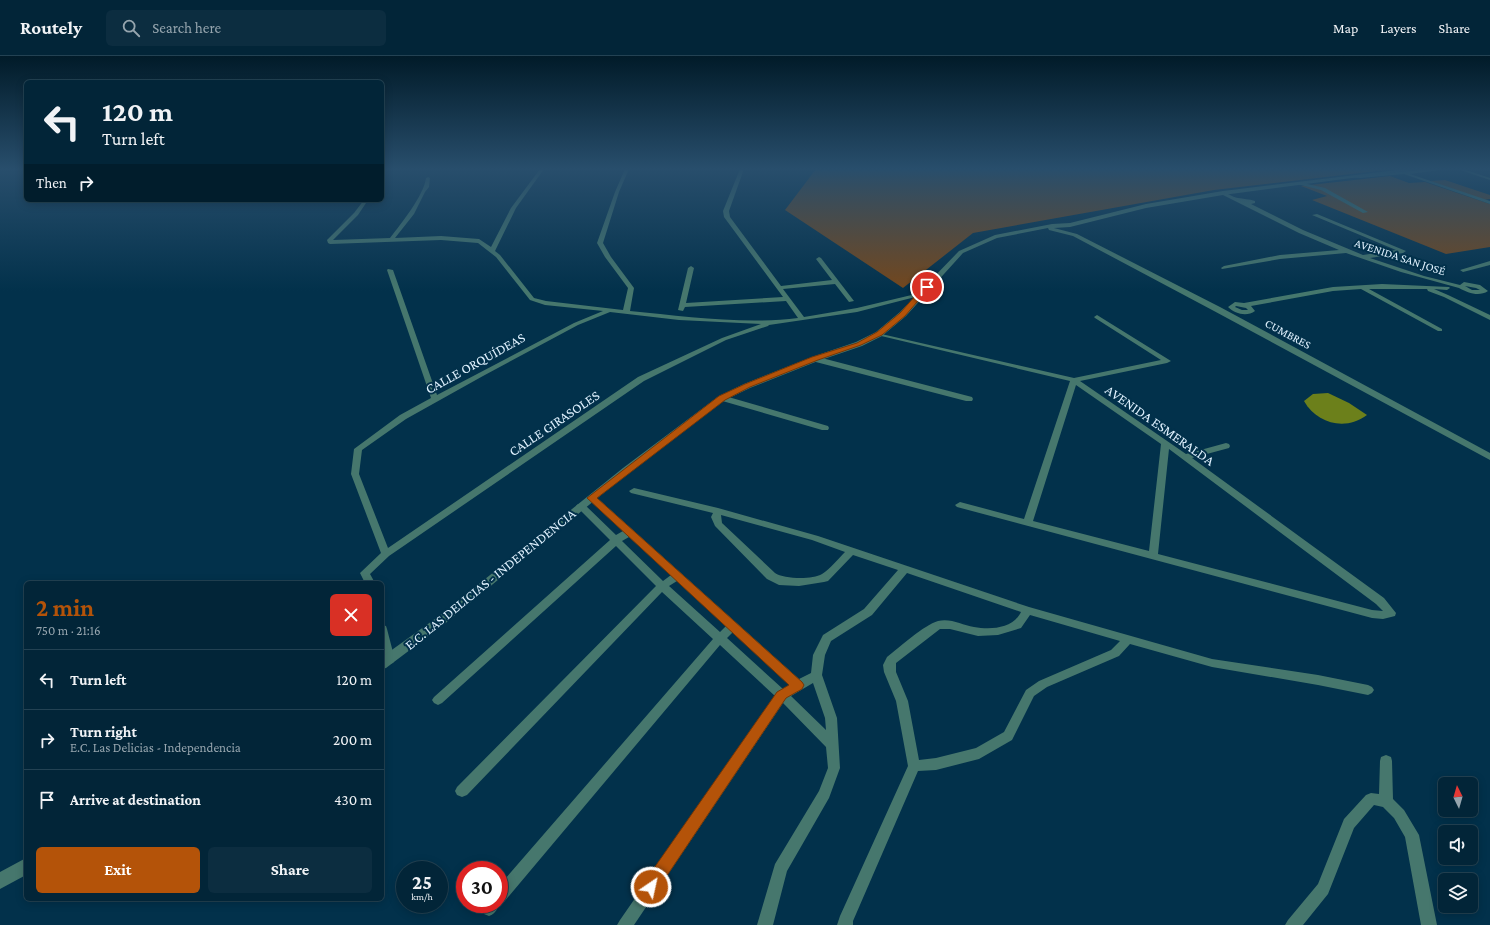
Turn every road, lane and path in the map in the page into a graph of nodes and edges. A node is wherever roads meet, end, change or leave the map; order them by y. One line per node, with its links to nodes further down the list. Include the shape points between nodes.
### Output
1 (359, 210): 15 (street, via 330,242)
2 (413, 210): 15 (street)
3 (512, 210): 17 (street, via 500,229)
4 (610, 210): 37 (street, via 600,243 631,288)
5 (727, 210): 26 (street, via 727,217)
6 (1132, 210): 12 (street, E.C. LAS DELICIAS - INDEPENDENCIA)
7 (1261, 210): 16 (street, AVENIDA SAN JOSÉ, via 1308,235)
8 (1262, 210): 18 (street, AVENIDA SAN JOSÉ)
9 (1361, 210): 10 (street)
10 (1365, 212)
11 (1315, 215): 18 (street, via 1403,251)
12 (1070, 225): 13 (street, E.C. LAS DELICIAS - INDEPENDENCIA); 14 (street)
13 (1052, 226): 14 (street, CUMBRES, via 1051,229 1055,231); 31 (street, E.C. LAS DELICIAS - INDEPENDENCIA, via 995,237 961,252)
14 (1075, 235): 36 (street, CUMBRES)
15 (391, 240): 17 (street, via 441,238 479,241)
16 (1346, 251): 18 (street, AVENIDA SAN JOSÉ); 22 (street, via 1280,257)
17 (492, 252): 35 (street, via 498,256 532,300)
18 (1365, 257): 28 (street, AVENIDA SAN JOSÉ)
19 (819, 259): 25 (street)
20 (1490, 263): 24 (street)
21 (691, 268): 34 (street)
22 (1224, 268)
23 (390, 270): 48 (street)
24 (1463, 270)
25 (835, 282): 26 (street); 33 (street)
26 (779, 288): 32 (street)
27 (1364, 288): 28 (street, AVENIDA SAN JOSÉ); 30 (street, AVENIDA SAN JOSÉ); 36 (street, AVENIDA SAN JOSÉ, via 1248,306 1234,304 1233,308); 43 (street)
28 (1463, 288): 29 (street); 30 (street, AVENIDA SAN JOSÉ)
29 (1487, 291)
30 (1447, 293): 40 (street, AVENIDA SAN JOSÉ)
31 (920, 295): 41 (street, via 857,310); 44 (street, E.C. LAS DELICIAS - INDEPENDENCIA, via 903,314)
32 (787, 299): 34 (street); 41 (street)
33 (851, 301)
34 (682, 305): 39 (street)
35 (610, 311): 37 (street); 48 (street, CALLE ORQUÍDEAS, via 549,337)
36 (1219, 311): 53 (street, CUMBRES)
37 (626, 313): 39 (street)
38 (1097, 317): 46 (street, via 1168,361)
39 (679, 318): 42 (street)
40 (1490, 318)
41 (802, 319): 42 (street)
42 (772, 322): 64 (street, CALLE GIRASOLES, via 724,339 641,379)
43 (1440, 330)
44 (879, 334): 45 (street, E.C. LAS DELICIAS - INDEPENDENCIA, via 859,344); 46 (street, AVENIDA ESMERALDA)
45 (815, 359): 47 (street, E.C. LAS DELICIAS - INDEPENDENCIA); 49 (street)
46 (1074, 380): 51 (street, AVENIDA ESMERALDA); 60 (street)
47 (722, 398): 50 (street); 56 (street, E.C. LAS DELICIAS - INDEPENDENCIA)
48 (435, 399): 64 (street, CALLE ORQUÍDEAS, via 403,417 358,449 355,474)
49 (969, 400)
50 (825, 428)
51 (1165, 443): 54 (street, AVENIDA ESMERALDA); 65 (street)
52 (1226, 446): 54 (street)
53 (1490, 456)
54 (1185, 457): 65 (street, AVENIDA ESMERALDA, via 1380,601 1391,612 1388,615 1369,613)
55 (634, 491): 59 (street)
56 (592, 498): 58 (street, E.C. LAS DELICIAS - INDEPENDENCIA); 61 (street)
57 (960, 505): 60 (street)
58 (581, 506): 62 (street); 75 (street, E.C. LAS DELICIAS - INDEPENDENCIA, via 443,619)
59 (718, 511): 63 (street); 63 (street, via 718,524 779,581 799,582 824,578)
60 (1028, 522): 65 (street)
61 (629, 532): 62 (street); 67 (street)
62 (616, 540): 69 (street); 80 (street)
63 (852, 550): 66 (street)
64 (386, 554): 68 (street, CALLE GIRASOLES, via 365,573)
65 (1153, 556)
66 (906, 568): 70 (street); 76 (street, via 868,612 827,638 819,656)
67 (677, 576): 69 (street); 71 (street)
68 (369, 581)
69 (662, 586): 72 (street); 84 (street)
70 (1027, 610): 73 (street); 83 (street, via 1021,623 996,632 974,631 951,624 936,626 891,660 890,672 902,701)
71 (733, 626): 72 (street); 77 (street)
72 (720, 638): 79 (street); 88 (street)
73 (1128, 640): 78 (street, via 1212,663); 83 (street, via 1116,653 1043,684 1030,693 1008,736 978,753 936,764)
74 (384, 646): 75 (street)
75 (386, 662)
76 (816, 675): 77 (street); 81 (street, via 831,718)
77 (798, 685): 79 (street)
78 (1368, 690)
79 (782, 695): 81 (street); 89 (street)
80 (438, 700)
81 (833, 746): 90 (street, via 834,768 824,794 780,869)
82 (1386, 761): 85 (street)
83 (914, 766): 91 (street)
84 (462, 791)
85 (1386, 801): 92 (street, via 1371,799 1349,824 1323,889); 93 (street, via 1399,814 1412,834)
86 (24, 867): 87 (street)
87 (0, 881)
88 (508, 886)
89 (625, 925)
90 (765, 925)
91 (845, 925)
92 (1293, 925)
93 (1429, 925)

